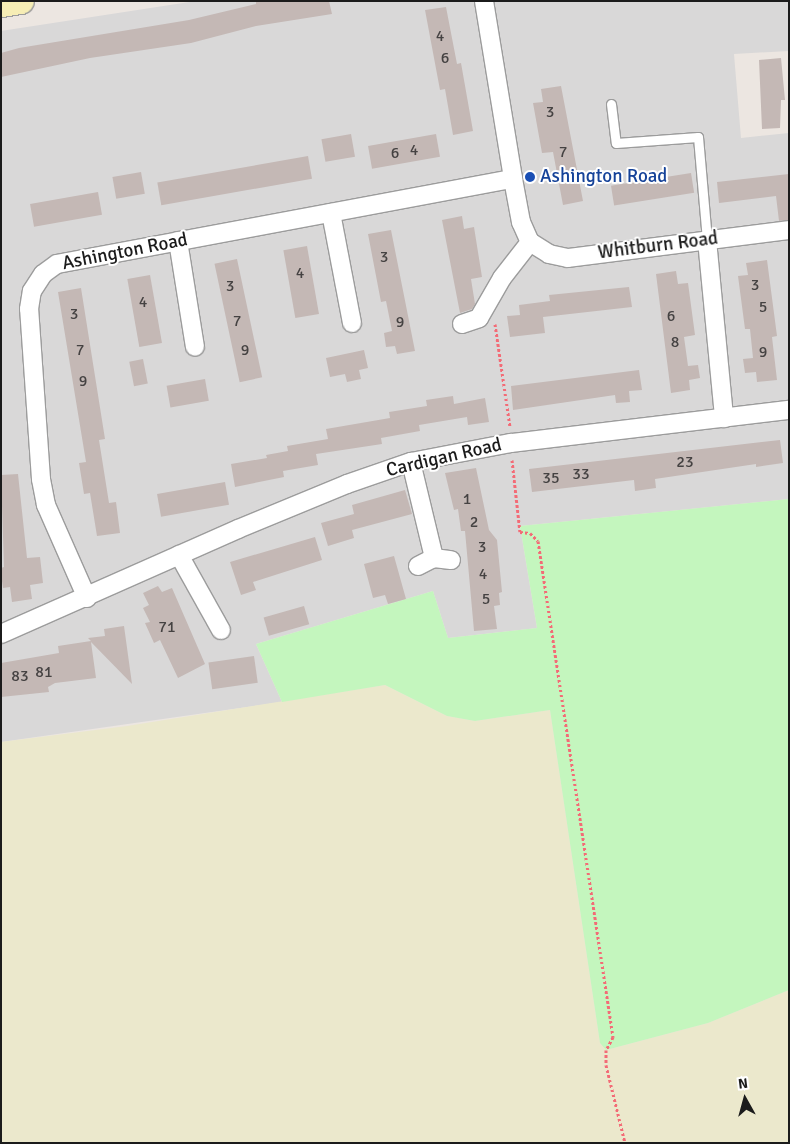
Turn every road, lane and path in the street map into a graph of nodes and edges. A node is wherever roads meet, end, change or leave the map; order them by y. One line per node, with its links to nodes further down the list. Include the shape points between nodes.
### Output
1 (21, 1): 3 (street)
2 (484, 1): 5 (street)
3 (1, 4)
4 (611, 104): 8 (lane, via 616,143 698,137)
5 (513, 179): 6 (street, Ashington Road); 10 (street, via 521,222)
6 (331, 213): 9 (street, Ashington Road); 12 (street)
7 (789, 230): 8 (street, Whitburn Road)
8 (707, 240): 10 (street, Whitburn Road, via 568,258 549,254); 16 (street)
9 (178, 241): 14 (street); 21 (street, Ashington Road, via 57,264 37,281 30,298 46,505)
10 (530, 242): 11 (street)
11 (493, 294): 13 (street, via 479,318); 17 (path)
12 (352, 323)
13 (462, 324)
14 (195, 347)
15 (789, 410): 16 (street, Cardigan Road)
16 (724, 418): 17 (street, Cardigan Road)
17 (511, 444): 18 (street, Cardigan Road); 24 (path, via 520,532 530,534 538,541 613,1037 606,1050 606,1065)
18 (411, 462): 19 (street, Cardigan Road, via 347,484); 20 (street, via 443,559)
19 (179, 555): 21 (street, Cardigan Road); 22 (street)
20 (418, 566)
21 (87, 598): 23 (street, Cardigan Road)
22 (221, 630)
23 (1, 634)
24 (625, 1143)

